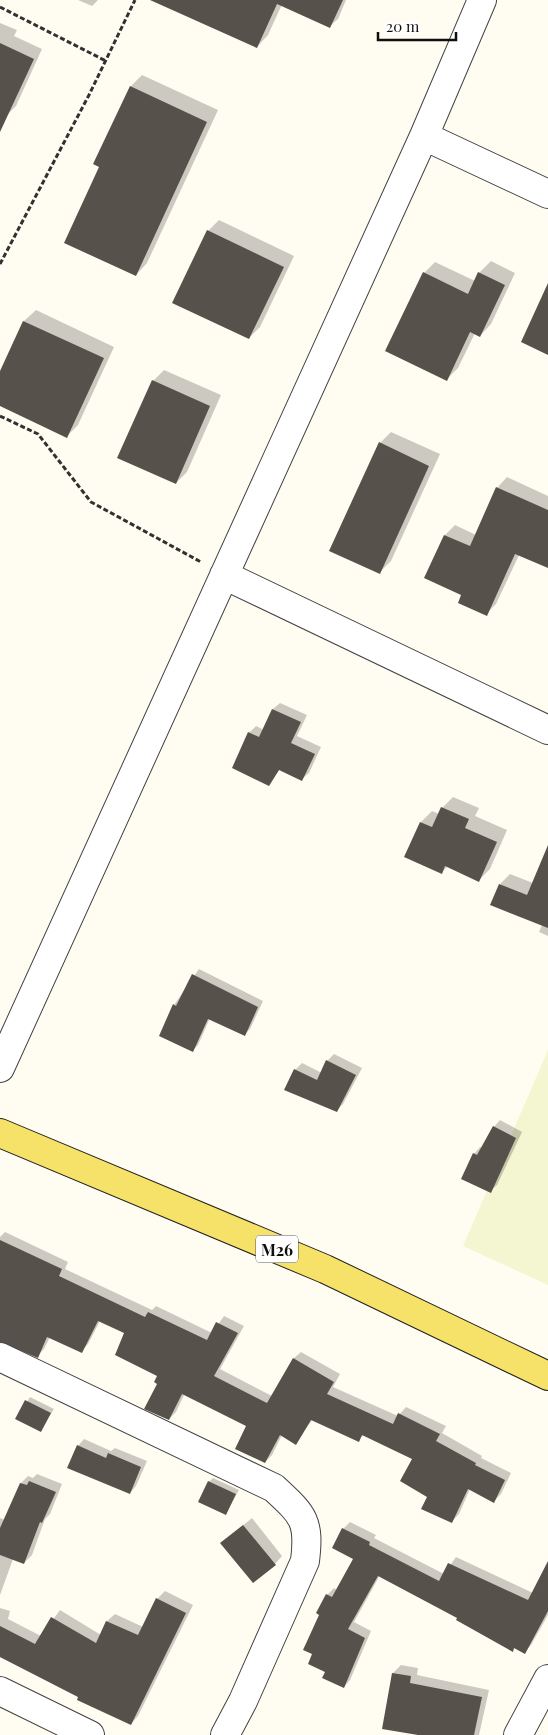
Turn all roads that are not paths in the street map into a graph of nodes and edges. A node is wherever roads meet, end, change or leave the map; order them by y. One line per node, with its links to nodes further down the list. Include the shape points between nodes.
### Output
1 (473, 3): 2 (street)
2 (424, 136): 3 (street); 4 (street)
3 (548, 194)
4 (224, 575): 5 (street); 6 (street)
5 (548, 730)
6 (0, 1068)
7 (0, 1133): 9 (main road, M26, via 325,1269)
8 (0, 1358): 13 (street, via 274,1488 303,1517 308,1537 306,1561)
9 (548, 1376)
10 (548, 1679): 14 (street)
11 (0, 1691): 12 (street)
12 (90, 1735)
13 (225, 1735)
14 (518, 1735)

